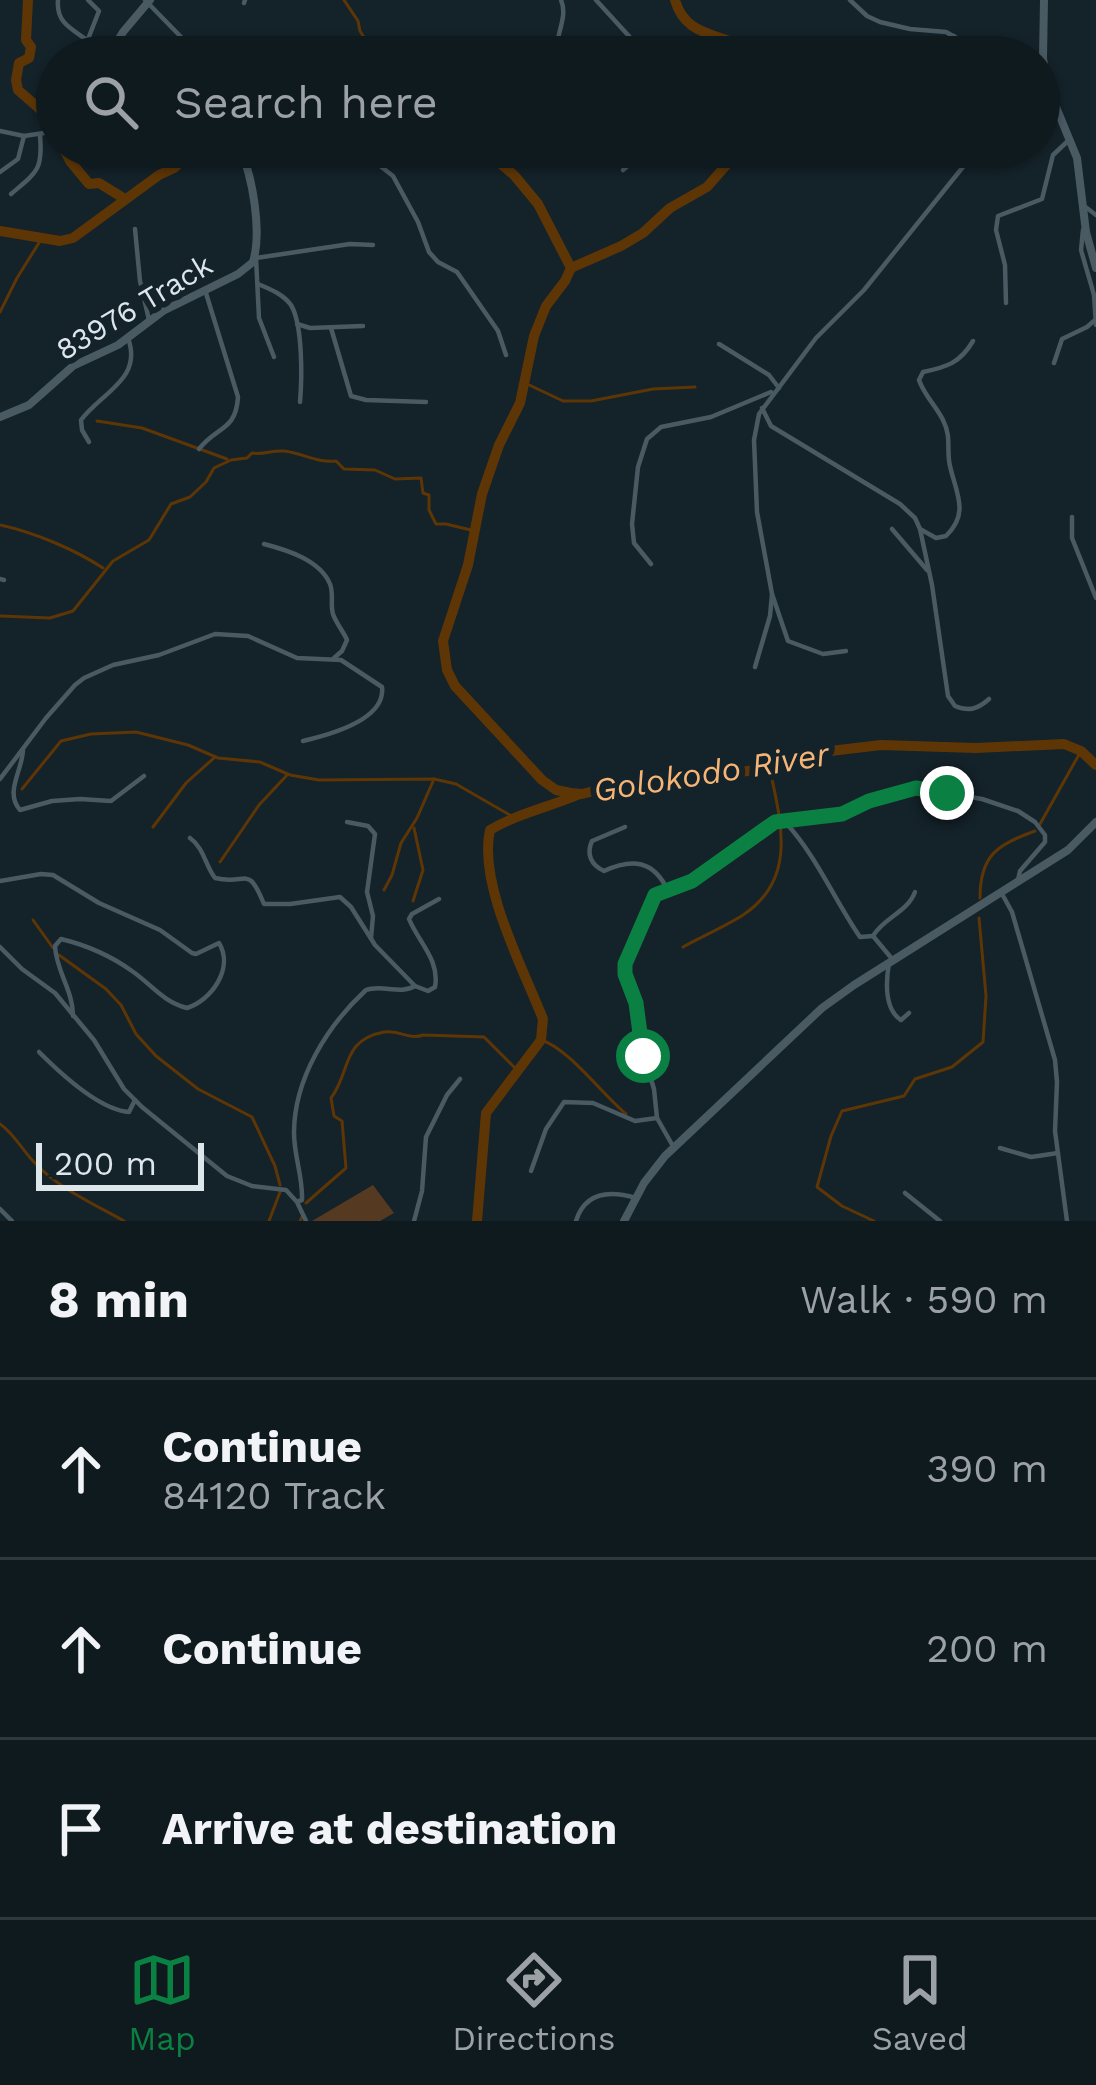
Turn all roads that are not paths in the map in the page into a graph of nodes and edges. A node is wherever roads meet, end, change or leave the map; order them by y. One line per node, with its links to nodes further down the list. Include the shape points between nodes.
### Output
1 (58, 0): 8 (street, via 59,19)
2 (88, 0): 9 (street, via 99,11)
3 (561, 0): 12 (street)
4 (596, 0): 13 (street)
5 (850, 0): 14 (street, via 880,22)
6 (1044, 0): 15 (street)
7 (148, 1): 10 (street); 11 (street)
8 (81, 36)
9 (88, 36)
10 (123, 36)
11 (179, 36)
12 (558, 36)
13 (629, 36)
14 (954, 36)
15 (1043, 36)
16 (1060, 119): 20 (street)
17 (0, 131): 19 (street)
18 (36, 134): 19 (street)
19 (24, 136): 29 (street, via 18,159)
20 (1069, 140): 21 (street); 31 (street)
21 (1060, 148)
22 (39, 168): 30 (street)
23 (247, 168): 36 (street, 83976 Track)
24 (385, 168): 49 (street, via 403,189 434,259 464,282)
25 (624, 168): 28 (street)
26 (962, 168): 52 (street)
27 (1050, 168): 40 (street, via 1042,199 998,216)
28 (622, 170)
29 (0, 172)
30 (10, 194)
31 (1083, 205): 32 (street); 33 (street)
32 (1096, 215)
33 (1085, 224): 37 (street); 42 (street, via 1081,250)
34 (136, 229): 41 (street)
35 (374, 245): 36 (street)
36 (256, 258): 38 (street); 39 (street, 83976 Track)
37 (1096, 268)
38 (259, 284): 43 (street, via 290,304); 50 (street, via 259,318)
39 (205, 290): 41 (street, 83976 Track); 58 (street, via 238,397 229,426)
40 (1006, 303)
41 (149, 320): 46 (street, 83976 Track)
42 (1096, 322): 51 (street, via 1062,339)
43 (297, 324): 45 (street); 53 (street)
44 (363, 326): 45 (street)
45 (332, 328): 54 (street, via 351,397)
46 (128, 338): 56 (street, 83976 Track); 57 (street, via 128,374 81,420)
47 (973, 340): 61 (street, via 953,364 919,380 945,425 960,505 946,536)
48 (719, 344): 52 (street)
49 (506, 355)
50 (274, 357)
51 (1054, 363)
52 (778, 389): 55 (street); 63 (street, via 661,427 647,439 632,524 634,543)
53 (301, 402)
54 (426, 402)
55 (762, 408): 61 (street, via 770,426 907,508); 65 (street, via 755,481)
56 (0, 417)
57 (89, 442)
58 (199, 449)
59 (1072, 517): 66 (street)
60 (892, 529): 64 (street)
61 (920, 529): 64 (street)
62 (264, 544): 68 (street, via 300,557 329,582 347,640)
63 (651, 564)
64 (930, 572): 70 (street, via 951,702 973,710)
65 (772, 594): 67 (street, via 788,641 818,653); 69 (street)
66 (1096, 598)
67 (846, 651)
68 (334, 658): 71 (street, via 377,682 382,699 334,734); 72 (street, via 297,658 248,636 215,634 93,673)
69 (755, 667)
70 (989, 699)
71 (303, 741)
72 (23, 749): 73 (street, via 13,793 20,810 111,801); 74 (street)
73 (144, 776)
74 (0, 779)
75 (347, 822): 87 (street, via 375,834)
76 (786, 823): 81 (street, via 851,812 916,788 982,799 1028,816 1045,836); 82 (street, via 775,822); 86 (street, via 860,937)
77 (625, 827): 82 (street, via 592,841 592,862 604,871 626,862 645,866)
78 (1094, 828): 81 (street)
79 (190, 838): 87 (street, via 215,878 255,881 265,904 340,897)
80 (0, 881): 92 (street, via 53,875 187,951 219,943 224,950 220,979 187,1008 115,960 62,939 55,955)
81 (1017, 881): 84 (street)
82 (668, 891): 96 (street, via 653,897 625,964)
83 (915, 892): 86 (street)
84 (1000, 892): 89 (street); 99 (street, via 1055,1060)
85 (439, 899): 90 (street, via 410,918 437,974 431,990)
86 (873, 936): 89 (street)
87 (370, 938): 90 (street)
88 (0, 947): 92 (street)
89 (891, 961): 91 (street, via 892,1010 901,1020); 97 (street, via 806,1022)
90 (415, 986): 103 (street, via 363,992 304,1078 294,1129 303,1195)
91 (909, 1013)
92 (73, 1016): 95 (street)
93 (39, 1052): 95 (street, via 119,1111 129,1112)
94 (460, 1079): 107 (street, via 426,1137)
95 (135, 1100): 103 (street, via 227,1176 286,1190)
96 (657, 1118): 97 (street); 100 (street, via 633,1121 593,1102 564,1102)
97 (674, 1148): 102 (street)
98 (1000, 1148): 99 (street, via 1031,1157)
99 (1058, 1153): 111 (street)
100 (530, 1171)
101 (905, 1192): 110 (street)
102 (636, 1198): 108 (street, via 595,1196); 109 (street)
103 (297, 1202): 106 (street)
104 (0, 1209): 105 (street)
105 (12, 1221)
106 (306, 1221)
107 (414, 1221)
108 (576, 1221)
109 (624, 1221)
110 (940, 1221)
111 (1067, 1221)

